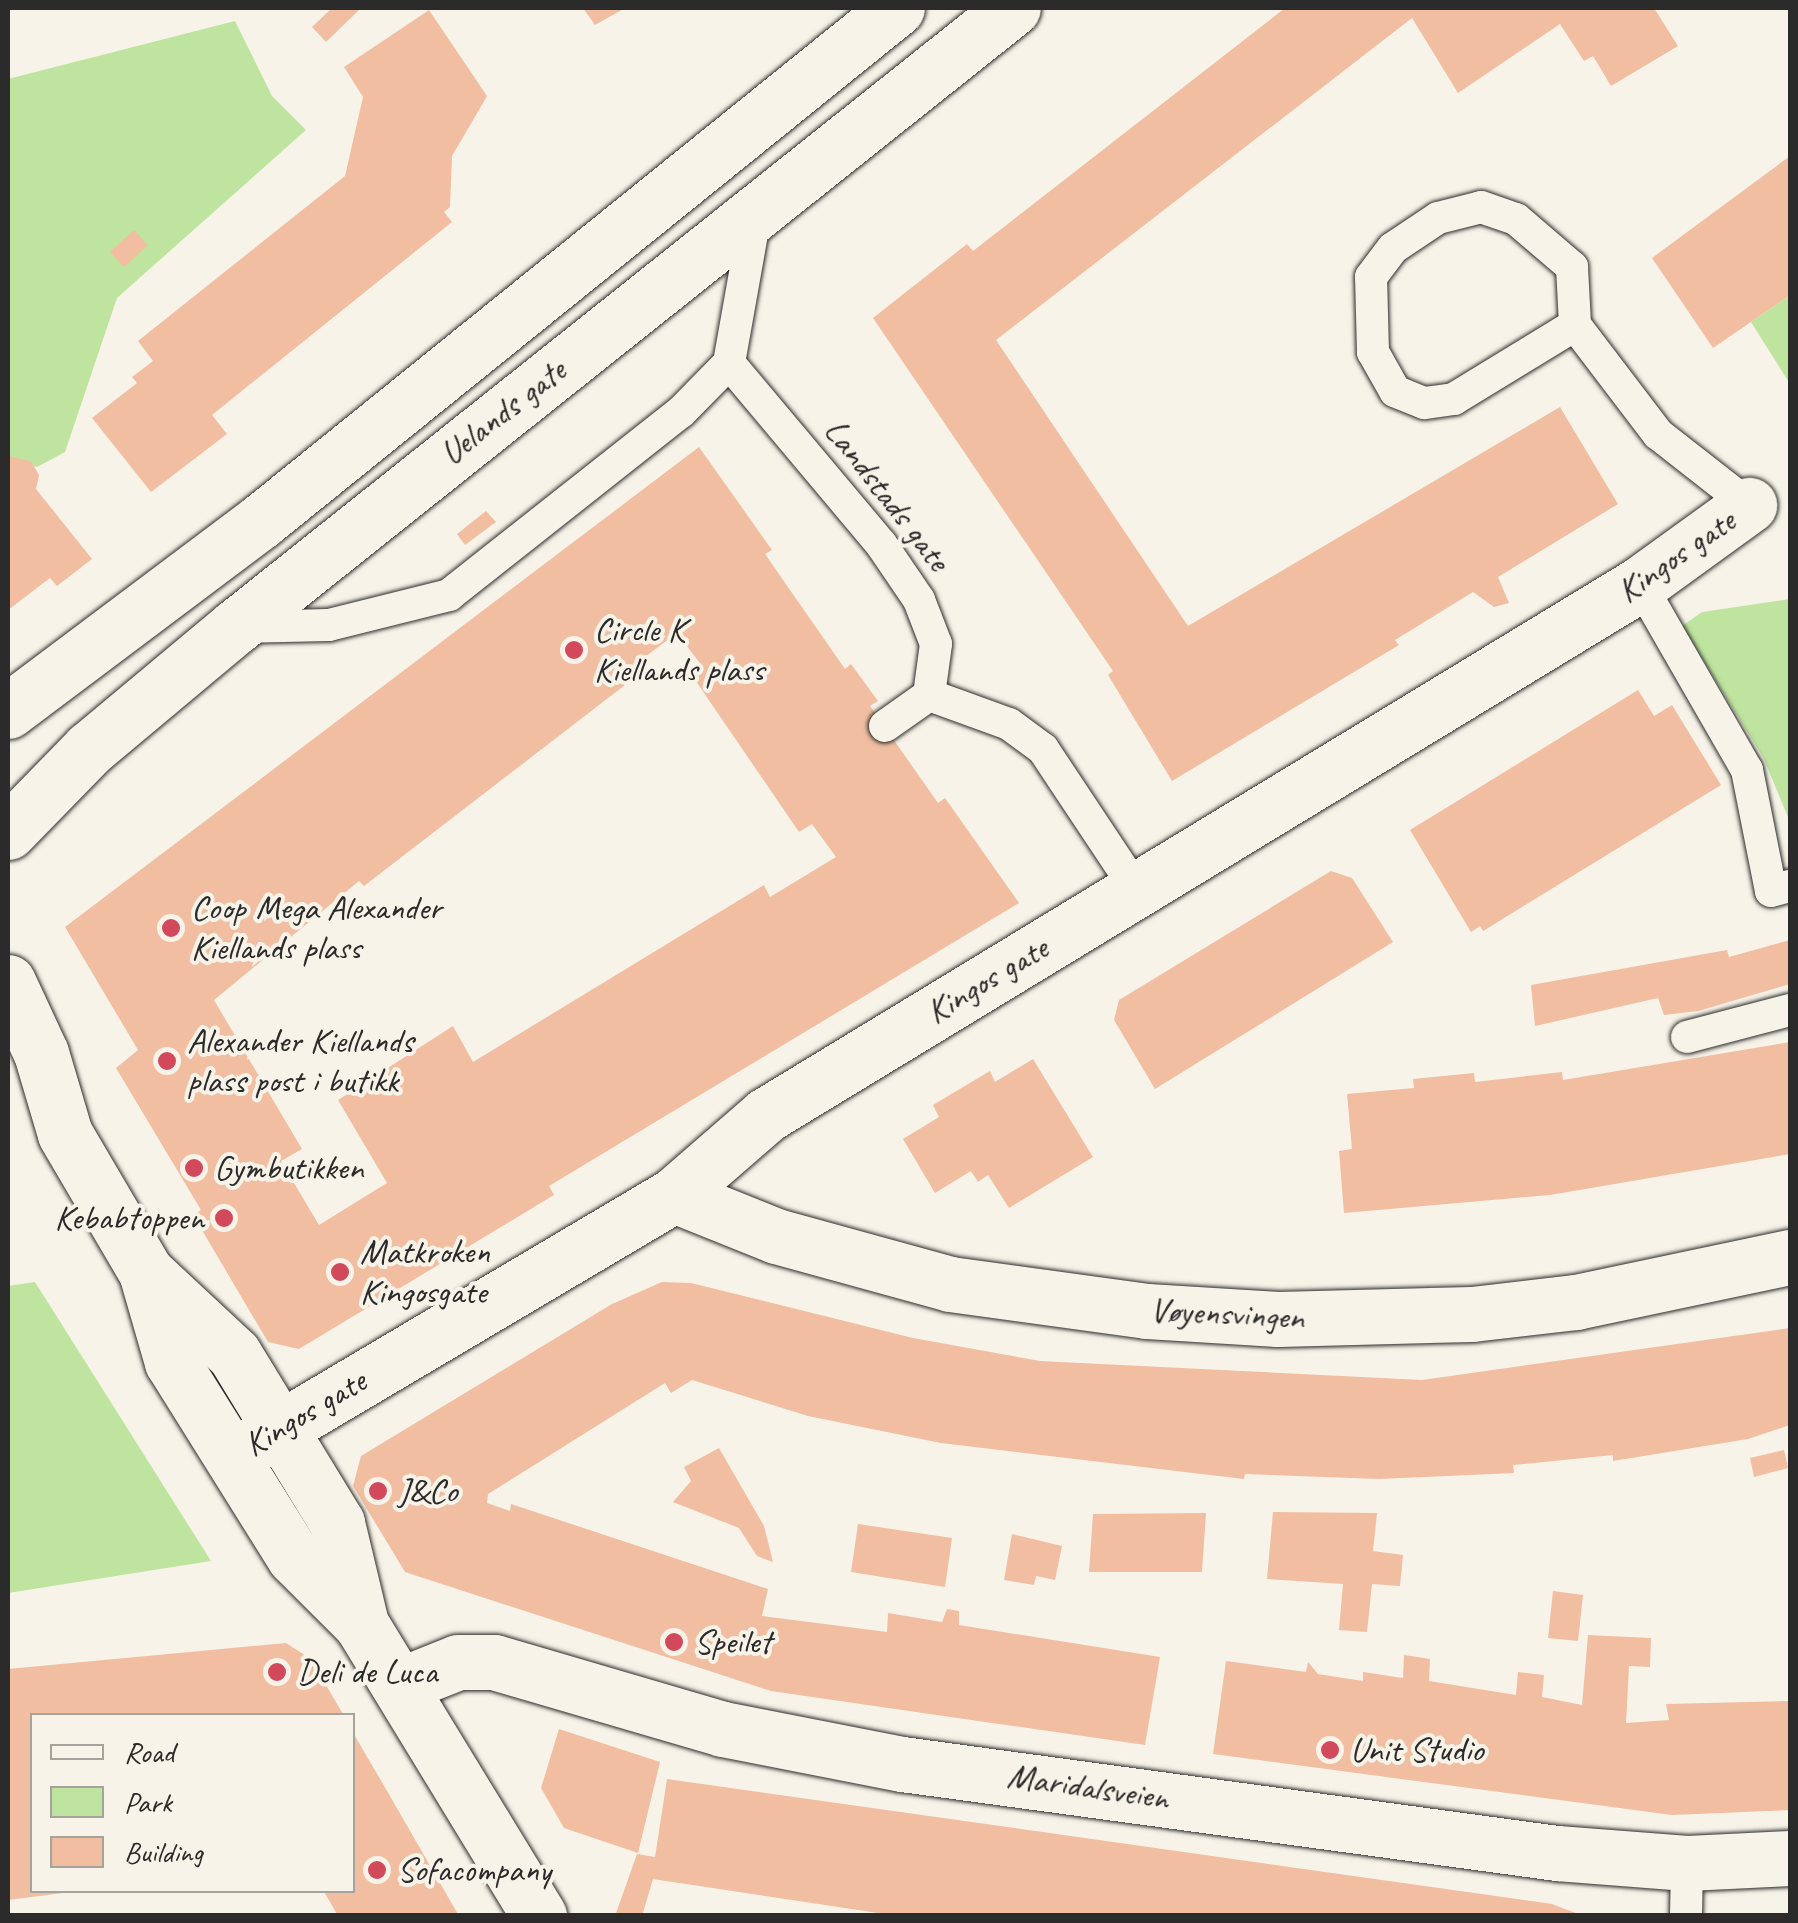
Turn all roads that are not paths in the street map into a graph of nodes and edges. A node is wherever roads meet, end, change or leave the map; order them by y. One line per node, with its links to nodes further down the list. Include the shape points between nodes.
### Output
1 (897, 8): 10 (street, Uelands gate, via 260,520)
2 (1013, 8): 3 (street, Uelands gate)
3 (756, 212): 5 (lane); 8 (street, Uelands gate)
4 (1575, 324): 4 (lane, via 1572,266 1516,219 1481,207 1438,218 1393,248 1371,277 1373,352 1396,391 1424,403 1454,399); 6 (lane, via 1658,434)
5 (729, 363): 8 (lane, via 680,412 449,595 329,625); 9 (lane, Landstads gate, via 881,544 919,600 936,644)
6 (1749, 505): 7 (street, Kingos gate)
7 (1640, 584): 13 (lane, via 1746,770 1770,890); 14 (street, Kingos gate)
8 (235, 628): 12 (street, Uelands gate, via 89,750)
9 (929, 695): 11 (lane); 14 (lane, via 1009,724 1043,748)
10 (8, 710)
11 (885, 726)
12 (8, 832)
13 (1790, 886)
14 (1136, 889): 20 (street, Kingos gate, via 766,1116)
15 (8, 982): 19 (street, via 42,1053)
16 (1790, 1010): 17 (lane)
17 (1687, 1038)
18 (8, 1096): 19 (street)
19 (64, 1134): 22 (street)
20 (674, 1196): 21 (street, Vøyensvingen, via 776,1236 950,1284 1148,1311 1278,1319 1434,1316 1576,1302); 23 (street, Kingos gate)
21 (1790, 1257)
22 (146, 1272): 23 (street, via 226,1341); 24 (street, via 172,1362)
23 (279, 1428): 24 (street, Kingos gate); 25 (street, via 337,1523)
24 (228, 1458): 25 (street, via 294,1556)
25 (361, 1624): 26 (street)
26 (400, 1685): 28 (street, Maridalsveien, via 458,1662 494,1662 723,1729 902,1764 1557,1853); 29 (street)
27 (1790, 1858): 28 (street, Maridalsveien)
28 (1686, 1890)
29 (539, 1916)

